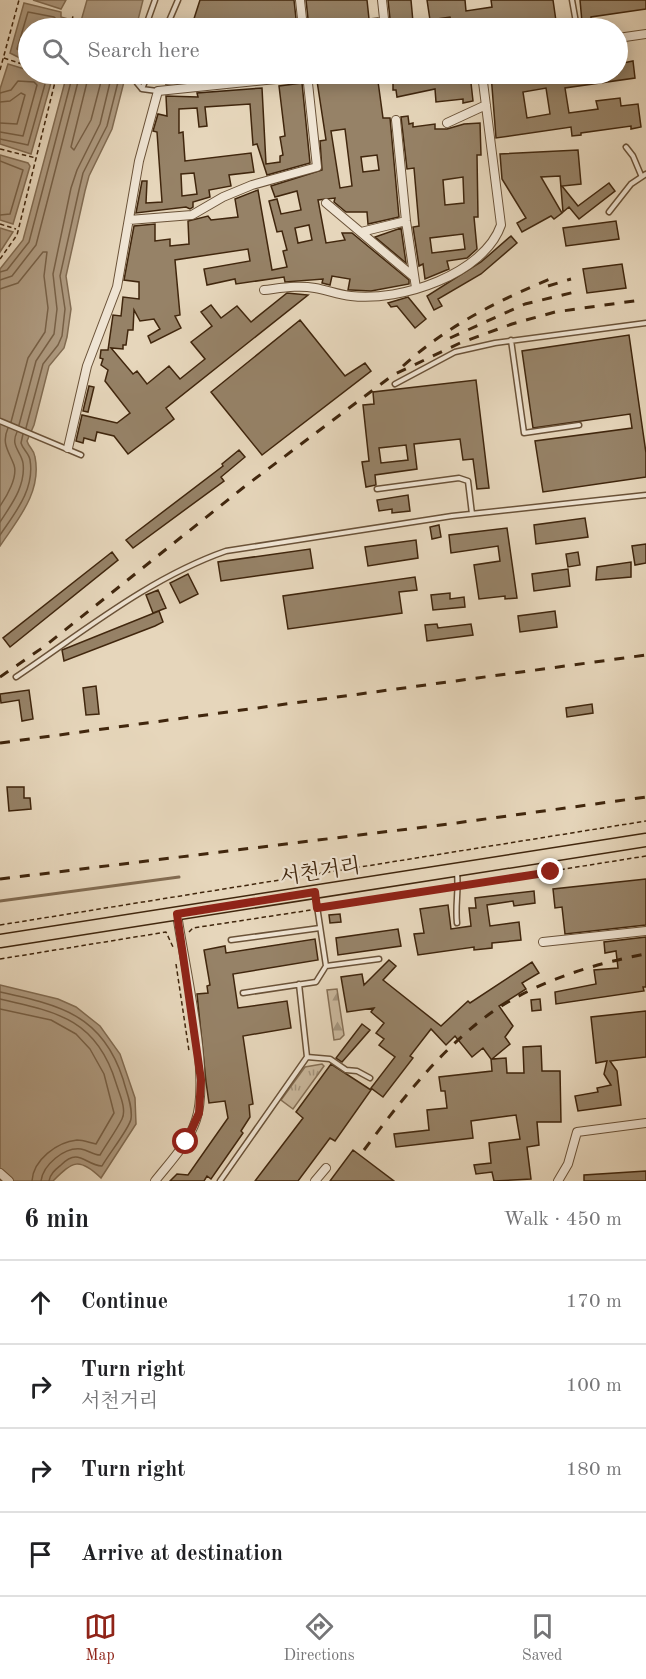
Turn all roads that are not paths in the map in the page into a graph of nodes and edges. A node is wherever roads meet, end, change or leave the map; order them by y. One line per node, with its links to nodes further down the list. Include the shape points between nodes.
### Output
1 (155, 0): 6 (lane)
2 (178, 0): 7 (lane)
3 (300, 0): 8 (street)
4 (382, 0): 9 (street)
5 (572, 0): 10 (lane)
6 (149, 18)
7 (170, 18)
8 (302, 18)
9 (384, 18)
10 (575, 18)
11 (646, 34): 12 (street)
12 (628, 37)
13 (138, 84): 18 (lane)
14 (144, 84): 18 (lane)
15 (219, 84): 19 (street)
16 (308, 84): 27 (street, via 317,167 223,196 192,215)
17 (483, 84): 20 (street)
18 (142, 89): 19 (lane)
19 (158, 91): 27 (street, via 139,161)
20 (486, 105): 22 (street); 31 (street, via 501,225 496,241 445,281)
21 (396, 120): 28 (street)
22 (447, 123)
23 (626, 147): 24 (lane)
24 (644, 174): 26 (lane)
25 (326, 203): 29 (street)
26 (609, 212)
27 (129, 220): 38 (street, via 117,287 87,366)
28 (406, 221): 29 (street); 30 (street)
29 (360, 232): 30 (street)
30 (414, 277): 31 (street)
31 (416, 288): 32 (street, via 352,297 298,286)
32 (264, 290)
33 (646, 323): 34 (lane)
34 (511, 340): 35 (lane, via 455,352); 37 (lane, via 524,433)
35 (395, 384)
36 (0, 421): 38 (lane)
37 (579, 425)
38 (68, 448): 39 (lane)
39 (81, 455)
40 (377, 489): 42 (lane, via 459,478 468,481)
41 (646, 495): 42 (lane)
42 (472, 514): 43 (lane, via 215,555 194,562 148,588)
43 (16, 677)
44 (646, 840): 45 (main road, 서천거리)
45 (456, 869): 46 (main road, 서천거리); 48 (lane)
46 (315, 892): 47 (main road, 서천거리); 49 (lane)
47 (177, 914): 52 (main road, 서천거리); 65 (street, via 202,1092 191,1134)
48 (458, 923)
49 (320, 928): 51 (lane); 55 (lane)
50 (646, 931): 53 (street)
51 (231, 940)
52 (0, 941)
53 (543, 942)
54 (379, 959): 55 (lane)
55 (326, 966): 56 (lane, via 316,982)
56 (298, 984): 57 (lane); 58 (lane)
57 (243, 993)
58 (307, 1058): 59 (lane, via 330,1059 346,1070); 63 (lane)
59 (370, 1078)
60 (646, 1123): 68 (street, via 577,1132 568,1164)
61 (326, 1168): 67 (street)
62 (0, 1173): 64 (street)
63 (221, 1179): 66 (lane)
64 (9, 1181)
65 (155, 1181)
66 (227, 1181)
67 (315, 1181)
68 (558, 1181)

